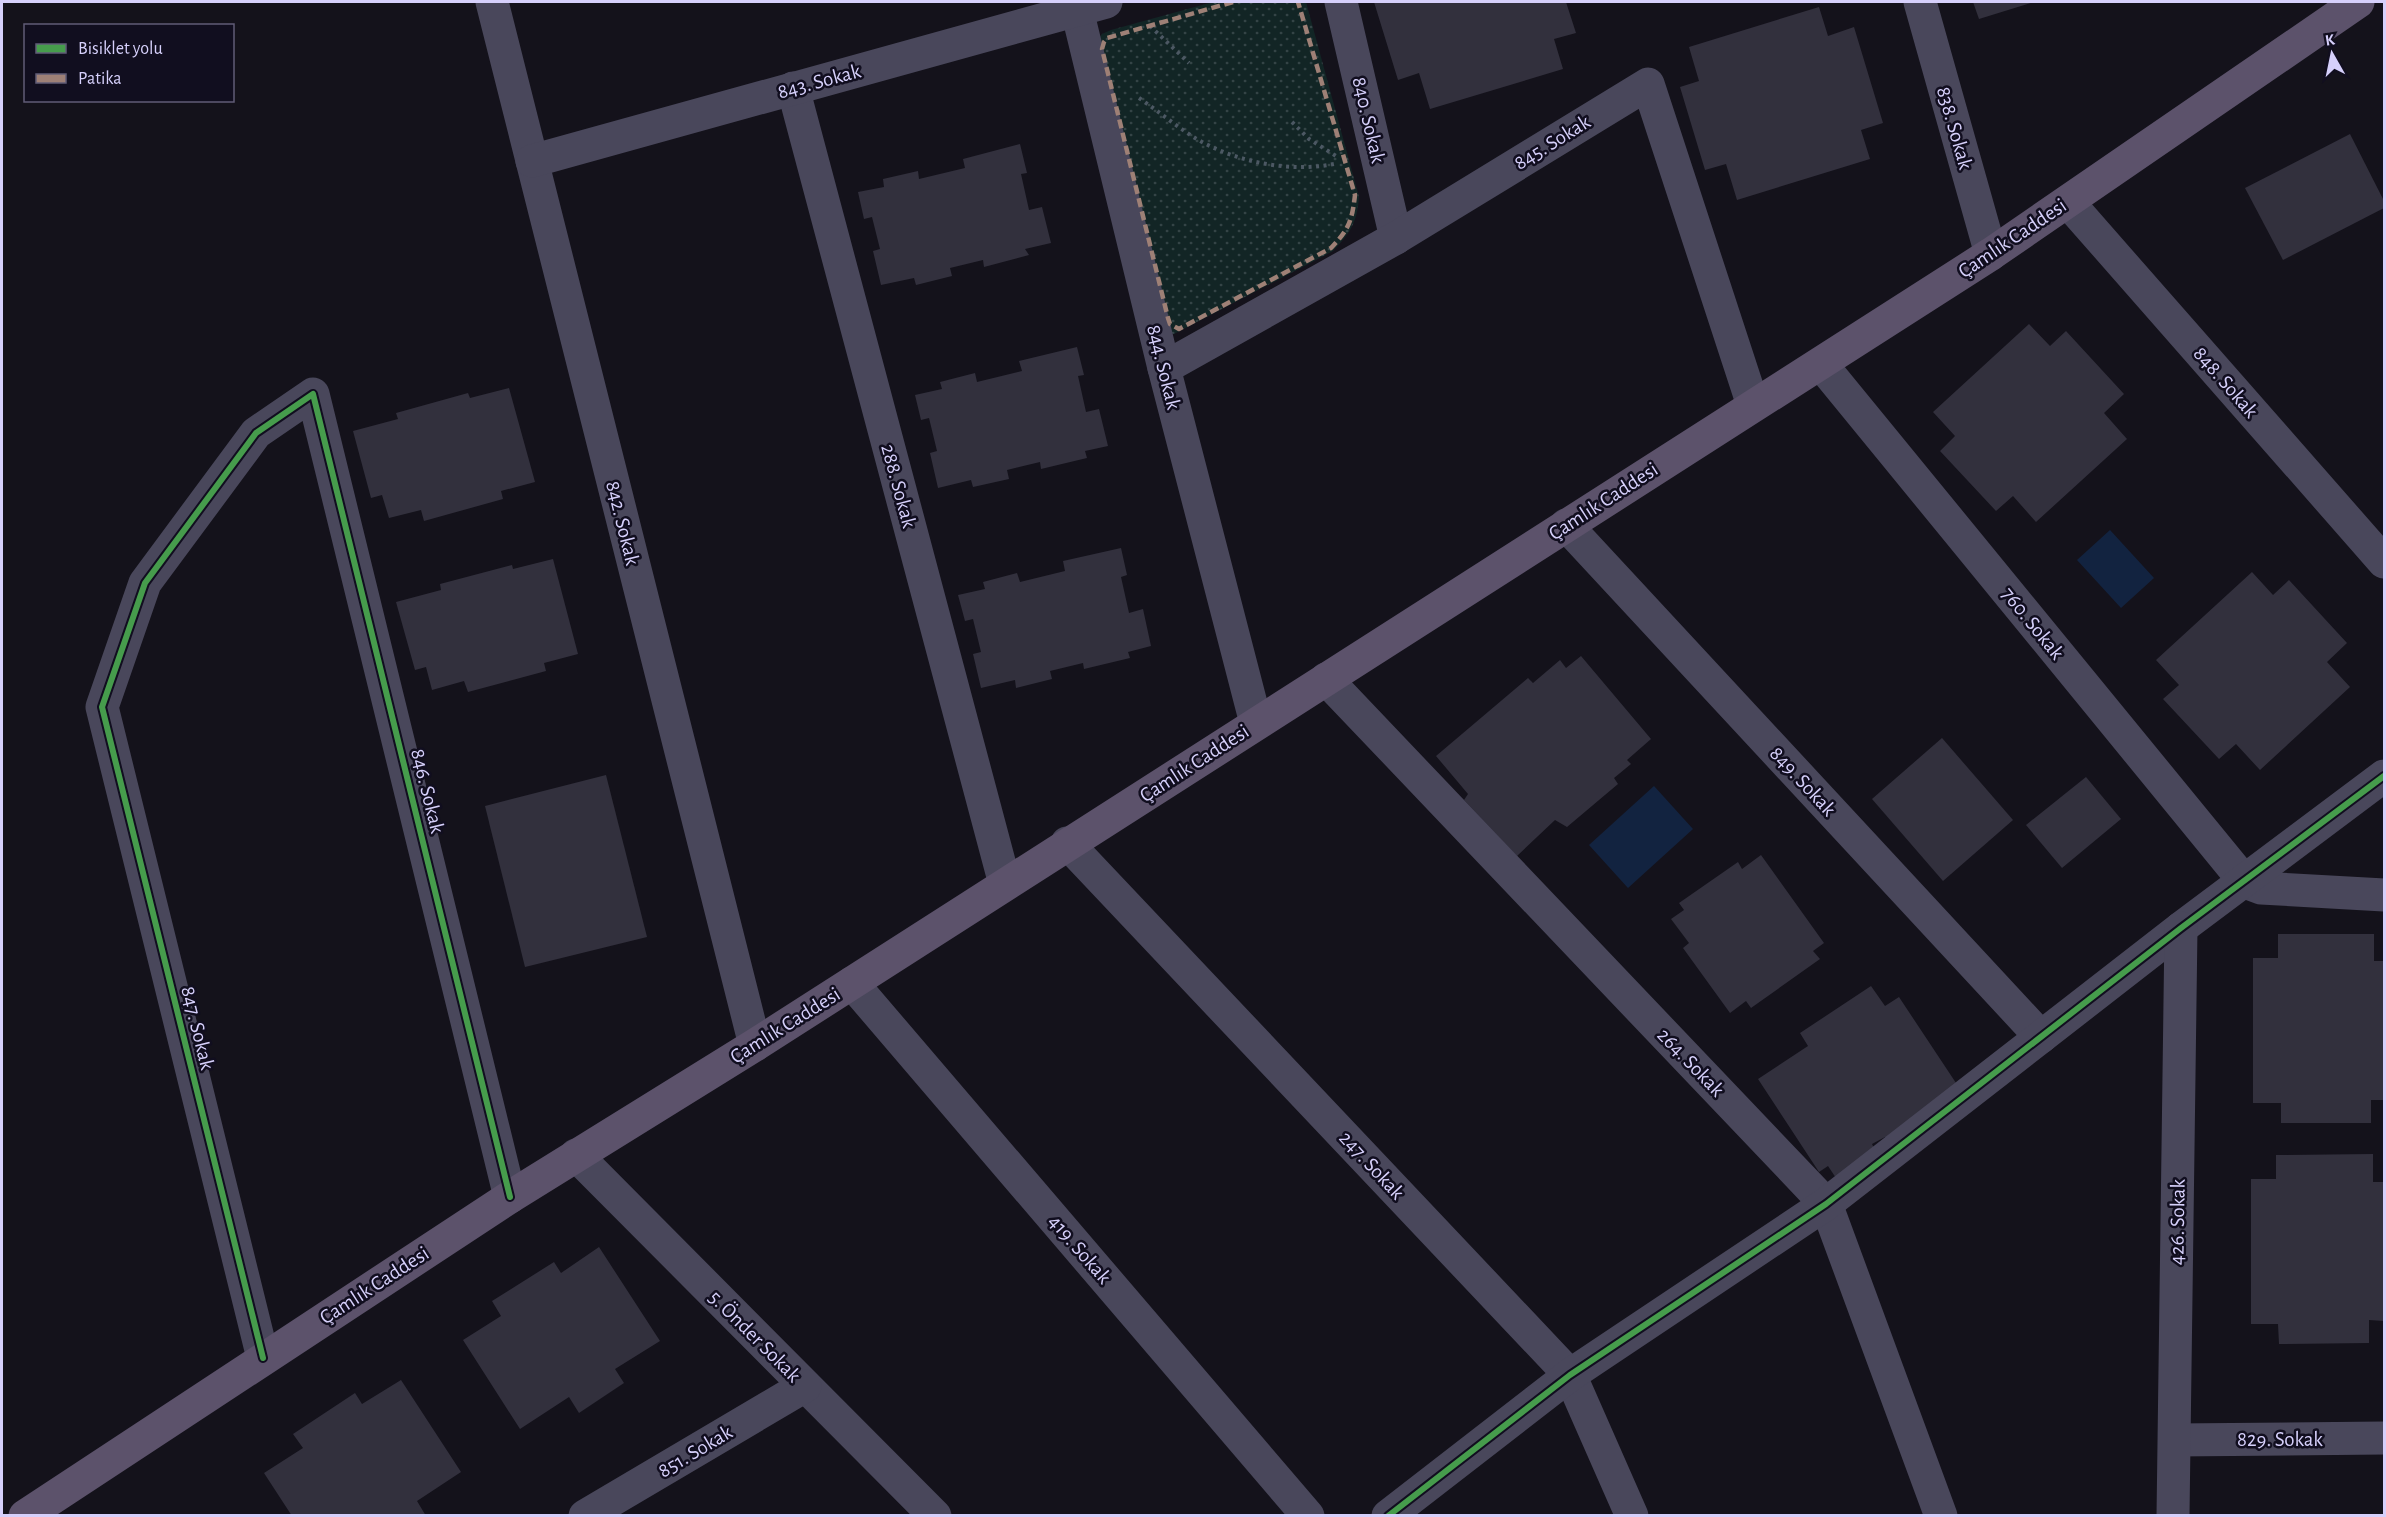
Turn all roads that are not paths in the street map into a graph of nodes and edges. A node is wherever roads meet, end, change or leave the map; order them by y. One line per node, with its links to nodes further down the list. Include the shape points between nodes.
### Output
1 (492, 2): 7 (street, 842. Sokak)
2 (1341, 2): 9 (street, 840. Sokak)
3 (1920, 2): 10 (street, 838. Sokak)
4 (2358, 2): 8 (main road, Çamlık Caddesi)
5 (1092, 6): 6 (street, 843. Sokak); 12 (street, 844. Sokak)
6 (793, 88): 7 (street, 843. Sokak); 22 (street, 288. Sokak)
7 (532, 161): 27 (street, 842. Sokak)
8 (2068, 202): 10 (main road, Çamlık Caddesi); 16 (street, 848. Sokak)
9 (1396, 238): 12 (street, 845. Sokak); 14 (street, 845. Sokak, via 1648,84)
10 (1991, 254): 11 (main road, Çamlık Caddesi)
11 (1821, 364): 14 (main road, Çamlık Caddesi); 21 (street, 760. Sokak)
12 (1164, 368): 18 (street, 844. Sokak)
13 (313, 394): 29 (street, 846. Sokak); 31 (street, 847. Sokak, via 256,434 145,584 102,707)
14 (1753, 405): 15 (main road, Çamlık Caddesi)
15 (1566, 525): 17 (main road, Çamlık Caddesi); 26 (street, 849. Sokak)
16 (2385, 562)
17 (1326, 679): 18 (main road, Çamlık Caddesi); 30 (street, 264. Sokak)
18 (1256, 723): 20 (main road, Çamlık Caddesi)
19 (2385, 776): 21 (street)
20 (1067, 843): 22 (main road, Çamlık Caddesi); 32 (street, 247. Sokak)
21 (2245, 882): 23 (street, via 2261,888); 24 (street)
22 (1005, 884): 25 (main road, Çamlık Caddesi)
23 (2385, 895)
24 (2181, 928): 26 (street); 35 (street, 426. Sokak)
25 (852, 983): 27 (main road, Çamlık Caddesi); 39 (street, 419. Sokak)
26 (2041, 1037): 30 (street)
27 (755, 1045): 28 (main road, Çamlık Caddesi)
28 (576, 1155): 29 (main road, Çamlık Caddesi); 33 (street, 5. Önder Sokak)
29 (510, 1197): 31 (main road, Çamlık Caddesi)
30 (1826, 1204): 32 (street); 42 (street, 264. Sokak)
31 (263, 1358): 36 (main road, Çamlık Caddesi)
32 (1570, 1374): 40 (street); 41 (street, 247. Sokak)
33 (805, 1386): 37 (street, 851. Sokak); 38 (street, 5. Önder Sokak)
34 (2385, 1438): 35 (street, 829. Sokak)
35 (2175, 1440): 43 (street, 426. Sokak)
36 (25, 1515)
37 (585, 1515)
38 (935, 1515)
39 (1308, 1515)
40 (1388, 1515)
41 (1632, 1515)
42 (1941, 1515)
43 (2173, 1515)

